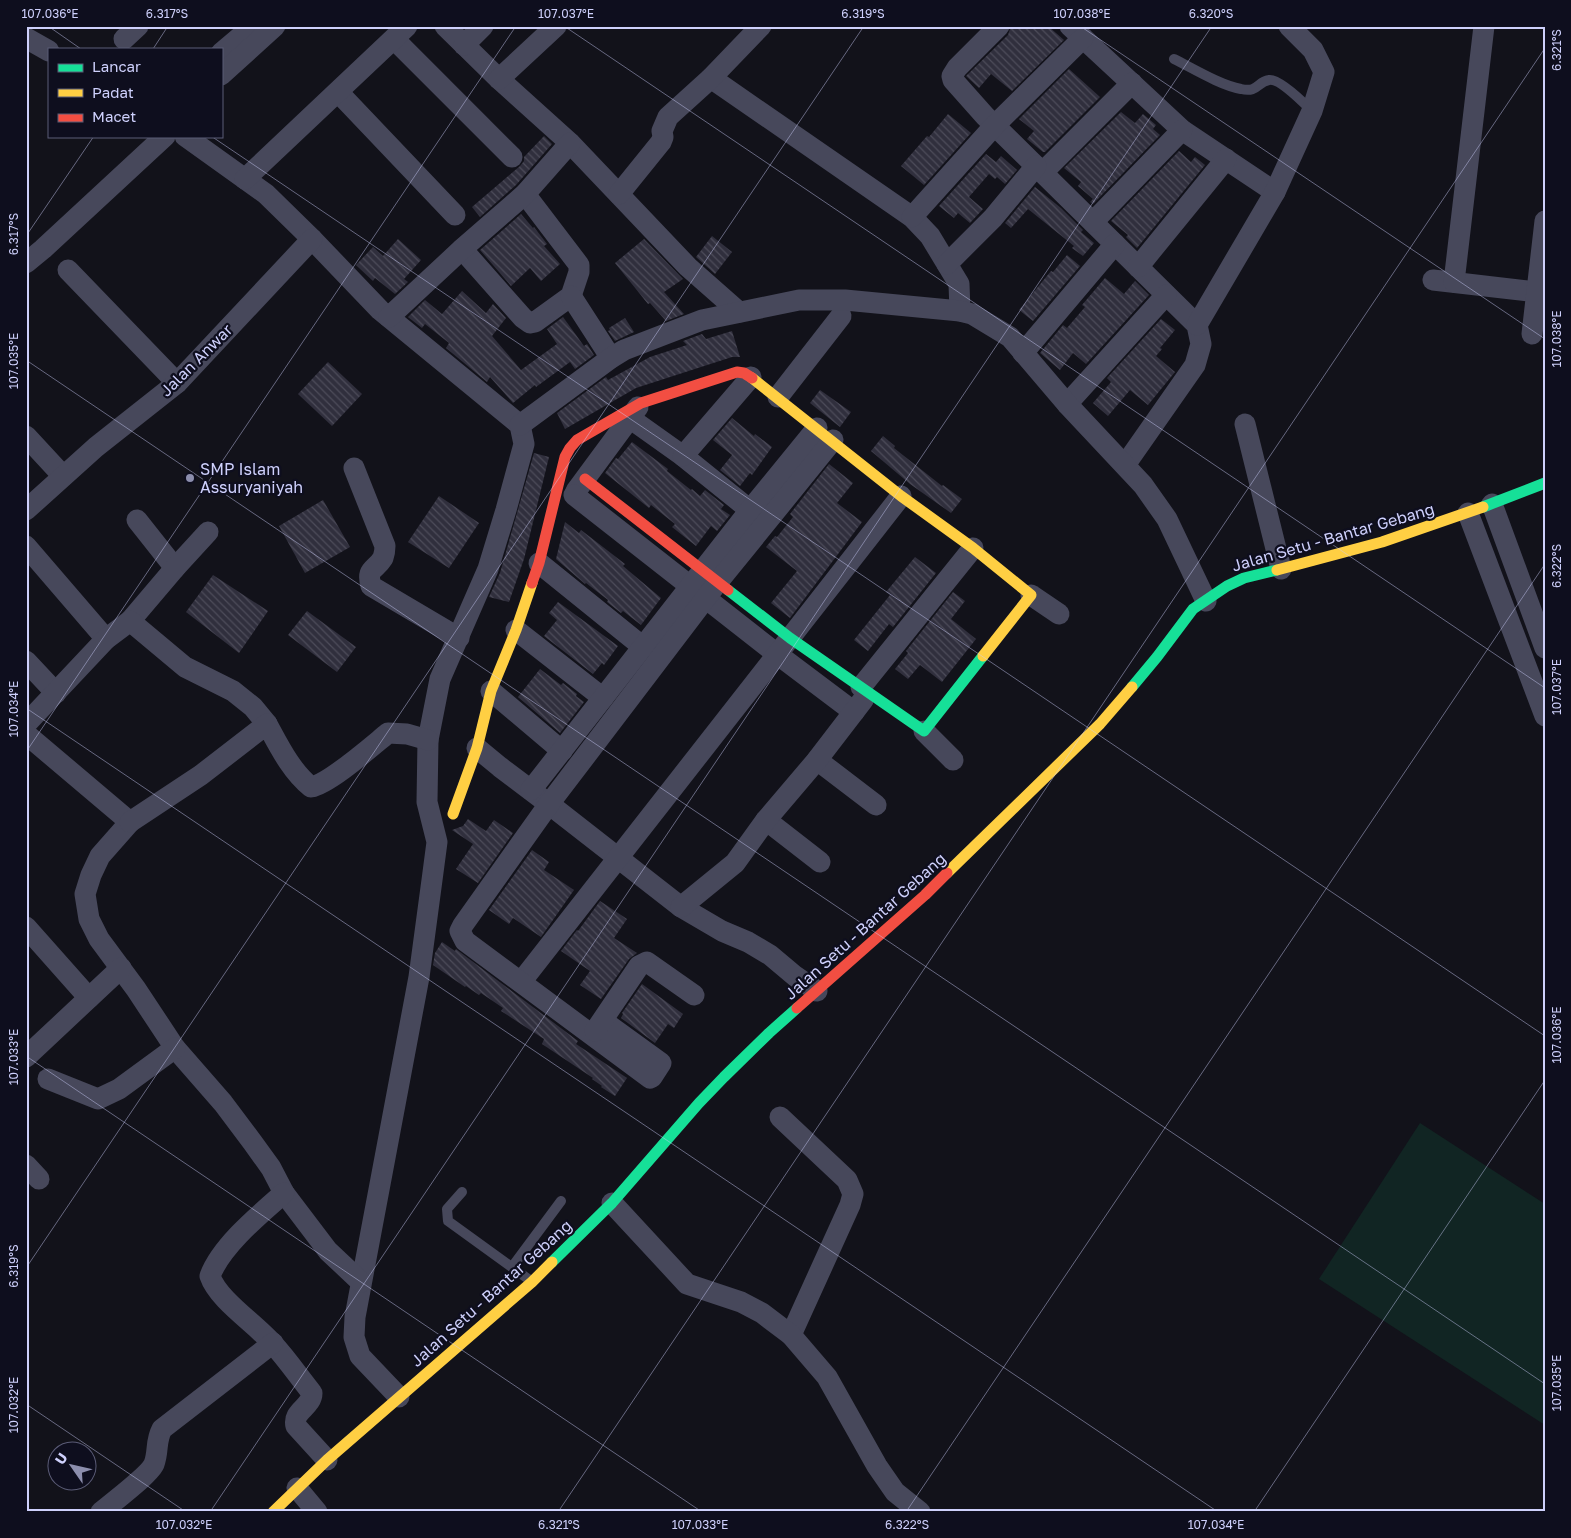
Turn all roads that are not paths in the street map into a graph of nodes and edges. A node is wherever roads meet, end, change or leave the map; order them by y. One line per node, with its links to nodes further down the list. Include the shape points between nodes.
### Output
1 (253, 26): 15 (street)
2 (275, 26): 17 (street)
3 (445, 26): 13 (street)
4 (483, 26): 13 (street)
5 (556, 26): 19 (street)
6 (761, 26): 18 (street)
7 (999, 26): 23 (street, via 952,76)
8 (1289, 26): 22 (street, via 1312,50 1324,72)
9 (1484, 26): 46 (street, via 1444,281)
10 (400, 32): 21 (street); 28 (street)
11 (1076, 32): 20 (street); 23 (street)
12 (26, 38): 14 (street)
13 (464, 45): 19 (street)
14 (48, 50)
15 (222, 52)
16 (1174, 59): 22 (lane, via 1243,90 1252,90 1268,80 1280,83)
17 (222, 74)
18 (711, 78): 34 (street, via 668,117 661,142); 36 (street)
19 (500, 79): 27 (street)
20 (1132, 83): 24 (street); 30 (street)
21 (338, 92): 31 (street); 35 (street)
22 (1312, 111): 32 (street)
23 (995, 126): 30 (street); 36 (street)
24 (1182, 130): 29 (street); 38 (street)
25 (163, 138): 42 (street)
26 (188, 138): 31 (street)
27 (570, 143): 33 (street); 34 (street)
28 (512, 157)
29 (1226, 159): 32 (street); 44 (street)
30 (1039, 169): 38 (street); 43 (street)
31 (245, 179): 39 (street, via 266,194)
32 (1275, 192): 53 (street)
33 (525, 194): 41 (street); 48 (street, via 579,264)
34 (619, 194): 50 (street, via 688,267)
35 (455, 215)
36 (912, 217): 43 (street, via 930,236)
37 (1545, 221): 46 (street)
38 (1093, 222): 40 (street)
39 (312, 239): 52 (street); 58 (street, Jalan Anwar)
40 (1115, 244): 44 (street); 55 (street)
41 (462, 249): 48 (street, via 530,323); 52 (street)
42 (26, 263)
43 (947, 264): 49 (street, via 959,284)
44 (1138, 267): 47 (street)
45 (68, 270): 58 (street)
46 (1537, 292): 54 (street)
47 (1166, 295): 53 (street); 60 (street)
48 (571, 296): 56 (street)
49 (960, 311): 50 (street, via 845,300 798,300); 55 (street, via 972,314 1010,337)
50 (739, 312): 56 (street, via 702,320)
51 (841, 316): 59 (street)
52 (389, 317): 63 (street)
53 (1197, 325): 67 (street, via 1201,344 1195,365)
54 (1532, 334)
55 (1023, 353): 60 (street)
56 (611, 358): 63 (street)
57 (751, 377): 59 (main road); 61 (main road, via 737,372); 66 (street)
58 (177, 383): 69 (street, Jalan Anwar)
59 (778, 397): 64 (main road)
60 (1067, 404): 67 (street)
61 (636, 411): 66 (street); 71 (street); 78 (main road, via 577,440 570,448 565,456)
62 (1245, 424): 84 (street)
63 (520, 425): 91 (street, via 524,444 506,510 488,569)
64 (825, 434): 72 (main road); 75 (street); 85 (street)
65 (26, 436): 69 (street)
66 (683, 456): 75 (street)
67 (1125, 465): 87 (street, via 1167,519)
68 (354, 468): 91 (street, via 385,546 383,558 371,571 372,586)
69 (63, 476): 74 (street, Jalan Anwar)
70 (1545, 483): 73 (main road, Jalan Setu - Bantar Gebang)
71 (579, 487): 78 (street); 85 (street)
72 (901, 496): 81 (main road); 93 (street)
73 (1492, 504): 76 (main road, Jalan Setu - Bantar Gebang); 95 (street)
74 (26, 510)
75 (750, 510): 85 (street)
76 (1468, 513): 84 (main road, Jalan Setu - Bantar Gebang, via 1364,548); 102 (street)
77 (137, 520): 83 (street)
78 (548, 526): 82 (main road)
79 (208, 532): 83 (street)
80 (26, 546): 92 (street)
81 (973, 548): 86 (main road); 97 (street)
82 (540, 563): 90 (main road); 94 (street)
83 (175, 568): 89 (street)
84 (1281, 569): 87 (main road, Jalan Setu - Bantar Gebang, via 1244,578)
85 (705, 584): 93 (street); 94 (street); 113 (street)
86 (1031, 594): 88 (street); 105 (main road)
87 (1206, 601): 124 (main road, Jalan Setu - Bantar Gebang, via 1184,619 1157,657 1100,724 926,895)
88 (1059, 614)
89 (130, 621): 92 (street); 104 (street, via 185,667 233,691)
90 (516, 630): 98 (main road); 100 (street)
91 (458, 638): 107 (street, via 440,679)
92 (106, 640): 99 (street)
93 (783, 646): 97 (main road); 101 (street); 118 (street)
94 (643, 647): 100 (street)
95 (1545, 648)
96 (26, 661): 99 (street)
97 (865, 690): 101 (street); 105 (main road)
98 (491, 692): 108 (main road); 109 (street)
99 (56, 693): 103 (street)
100 (603, 698): 109 (street)
101 (854, 712): 110 (street)
102 (1545, 716)
103 (26, 724)
104 (267, 724): 107 (street, via 285,756 311,787 318,786 351,763 388,733); 117 (street, via 201,775)
105 (924, 731): 111 (street)
106 (26, 734): 117 (street)
107 (428, 740): 136 (street, via 427,802 436,842 432,880 419,976)
108 (477, 748): 112 (street); 115 (main road)
109 (562, 751): 112 (street)
110 (818, 760): 114 (street); 116 (street)
111 (953, 760)
112 (531, 790): 113 (street)
113 (549, 804): 118 (street); 123 (street, via 460,931 465,941)
114 (876, 805)
115 (453, 814)
116 (766, 820): 119 (street); 120 (street, via 735,863)
117 (130, 822): 122 (street, via 100,856 85,894 89,919 99,939)
118 (617, 858): 120 (street); 123 (street)
119 (820, 862)
120 (681, 907): 124 (street, via 722,932 763,951)
121 (26, 927): 126 (street)
122 (121, 968): 126 (street); 127 (street)
123 (521, 982): 125 (street, via 597,1028 642,963 647,962)
124 (817, 991): 134 (main road, Jalan Setu - Bantar Gebang, via 769,1033 699,1103)
125 (694, 995)
126 (88, 998): 128 (street)
127 (175, 1048): 129 (street, via 119,1089 98,1099); 132 (street, via 223,1103 271,1168)
128 (28, 1051)
129 (48, 1079)
130 (780, 1117): 138 (street, via 847,1180 853,1194)
131 (462, 1192): 135 (lane, via 447,1209 448,1221)
132 (284, 1193): 136 (street, via 328,1251); 139 (street, via 241,1232 213,1266 210,1276 212,1284)
133 (561, 1201): 135 (lane)
134 (612, 1203): 137 (main road, Jalan Setu - Bantar Gebang); 138 (street, via 687,1284 748,1306)
135 (512, 1266): 137 (lane)
136 (361, 1282): 140 (street, via 354,1337 360,1356)
137 (532, 1282): 140 (main road, Jalan Setu - Bantar Gebang)
138 (790, 1335): 146 (street, via 827,1377 895,1492)
139 (273, 1343): 141 (street, via 312,1393 310,1401 295,1419 296,1426); 143 (street, via 162,1430 157,1437 154,1465)
140 (400, 1397): 141 (main road, Jalan Setu - Bantar Gebang)
141 (327, 1460): 142 (main road, Jalan Setu - Bantar Gebang)
142 (297, 1488): 144 (main road, Jalan Setu - Bantar Gebang); 145 (street)
143 (101, 1512)
144 (273, 1512)
145 (317, 1512)
146 (920, 1512)

